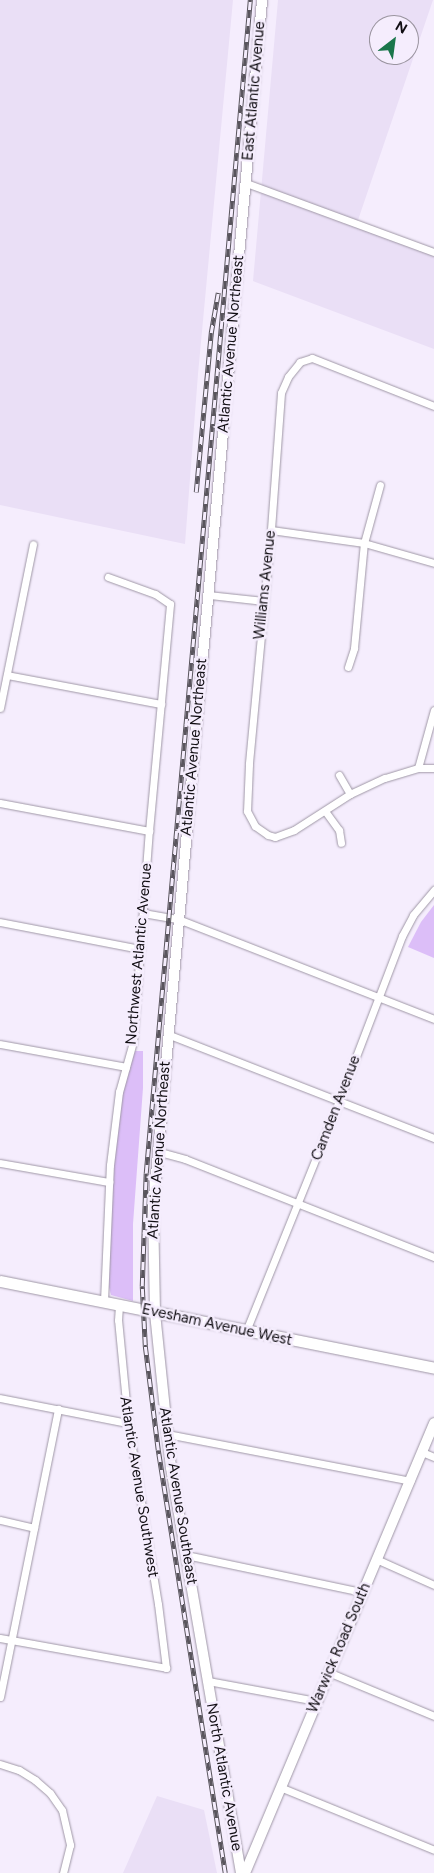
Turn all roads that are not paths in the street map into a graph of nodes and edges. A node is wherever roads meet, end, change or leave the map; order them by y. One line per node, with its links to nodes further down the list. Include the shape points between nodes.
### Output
1 (262, 0): 2 (street, East Atlantic Avenue)
2 (246, 183): 3 (street); 11 (street, Atlantic Avenue Northeast)
3 (434, 252)
4 (434, 406): 6 (street, Williams Avenue, via 337,366 312,358 303,361 288,377 280,393)
5 (380, 484): 7 (street)
6 (271, 530): 7 (street); 12 (street, Williams Avenue)
7 (364, 543): 9 (street); 13 (street, via 354,648)
8 (33, 544): 14 (street)
9 (434, 563)
10 (108, 577): 15 (street, Northwest Atlantic Avenue, via 155,594 170,604)
11 (208, 595): 12 (street); 28 (street, Atlantic Avenue Northeast)
12 (263, 601): 23 (street, Williams Avenue, via 247,811 255,826 276,837 294,830)
13 (348, 668)
14 (7, 675): 15 (street); 16 (street)
15 (162, 704): 24 (street, Northwest Atlantic Avenue)
16 (0, 708)
17 (434, 710): 18 (street)
18 (418, 768): 19 (street); 21 (street, via 384,778)
19 (434, 768)
20 (339, 775): 21 (street)
21 (350, 794): 23 (street)
22 (0, 802): 24 (street)
23 (324, 810): 25 (street, via 339,830)
24 (149, 831): 27 (street, Northwest Atlantic Avenue)
25 (341, 843)
26 (434, 890): 31 (street, Camden Avenue, via 413,915)
27 (143, 913): 28 (street); 30 (street, Northwest Atlantic Avenue)
28 (178, 919): 31 (street); 33 (street, Atlantic Avenue Northeast)
29 (0, 922): 30 (street)
30 (140, 949): 35 (street, Northwest Atlantic Avenue, via 133,1042)
31 (378, 996): 32 (street); 36 (street, Camden Avenue)
32 (434, 1019)
33 (167, 1034): 36 (street); 38 (street, Atlantic Avenue Northeast)
34 (0, 1044): 35 (street)
35 (126, 1067): 40 (street, Northwest Atlantic Avenue, via 117,1107)
36 (339, 1101): 37 (street); 41 (street, Camden Avenue)
37 (434, 1138)
38 (156, 1151): 41 (street, via 185,1159); 46 (street, Atlantic Avenue Northeast, via 153,1208)
39 (0, 1162): 40 (street)
40 (109, 1182): 44 (street, Northwest Atlantic Avenue)
41 (298, 1204): 42 (street); 47 (street, Camden Avenue)
42 (434, 1257)
43 (0, 1280): 44 (main road, Evesham Avenue West)
44 (104, 1302): 45 (main road, Evesham Avenue West)
45 (119, 1305): 46 (main road, Evesham Avenue West); 52 (street, Atlantic Avenue Southwest)
46 (155, 1312): 47 (main road, Evesham Avenue West); 53 (street, Atlantic Avenue Southeast)
47 (246, 1331): 48 (main road, Evesham Avenue West)
48 (434, 1368)
49 (0, 1398): 50 (street)
50 (58, 1409): 52 (street); 58 (street)
51 (434, 1423): 54 (street, Warwick Road South)
52 (128, 1424): 64 (street, Atlantic Avenue Southwest, via 166,1668)
53 (167, 1434): 56 (street); 59 (street, Atlantic Avenue Southeast)
54 (422, 1452): 55 (street); 56 (street, Warwick Road South)
55 (434, 1457)
56 (410, 1482): 60 (street, Warwick Road South)
57 (0, 1520): 58 (street)
58 (34, 1528): 64 (street)
59 (186, 1554): 62 (street); 66 (street, Atlantic Avenue Southeast)
60 (376, 1560): 61 (street); 62 (street, Warwick Road South)
61 (434, 1585)
62 (362, 1592): 65 (street, Warwick Road South)
63 (0, 1638): 64 (street)
64 (11, 1640): 67 (street)
65 (328, 1672): 68 (street, Warwick Road South); 69 (street)
66 (208, 1680): 68 (street); 74 (street, North Atlantic Avenue)
67 (0, 1697)
68 (316, 1701): 71 (street, Warwick Road South)
69 (434, 1716)
70 (0, 1764): 73 (street, via 35,1780 62,1810 70,1845)
71 (280, 1787): 72 (street); 75 (street, Warwick Road South)
72 (434, 1850)
73 (64, 1873)
74 (241, 1873)
75 (244, 1873)

